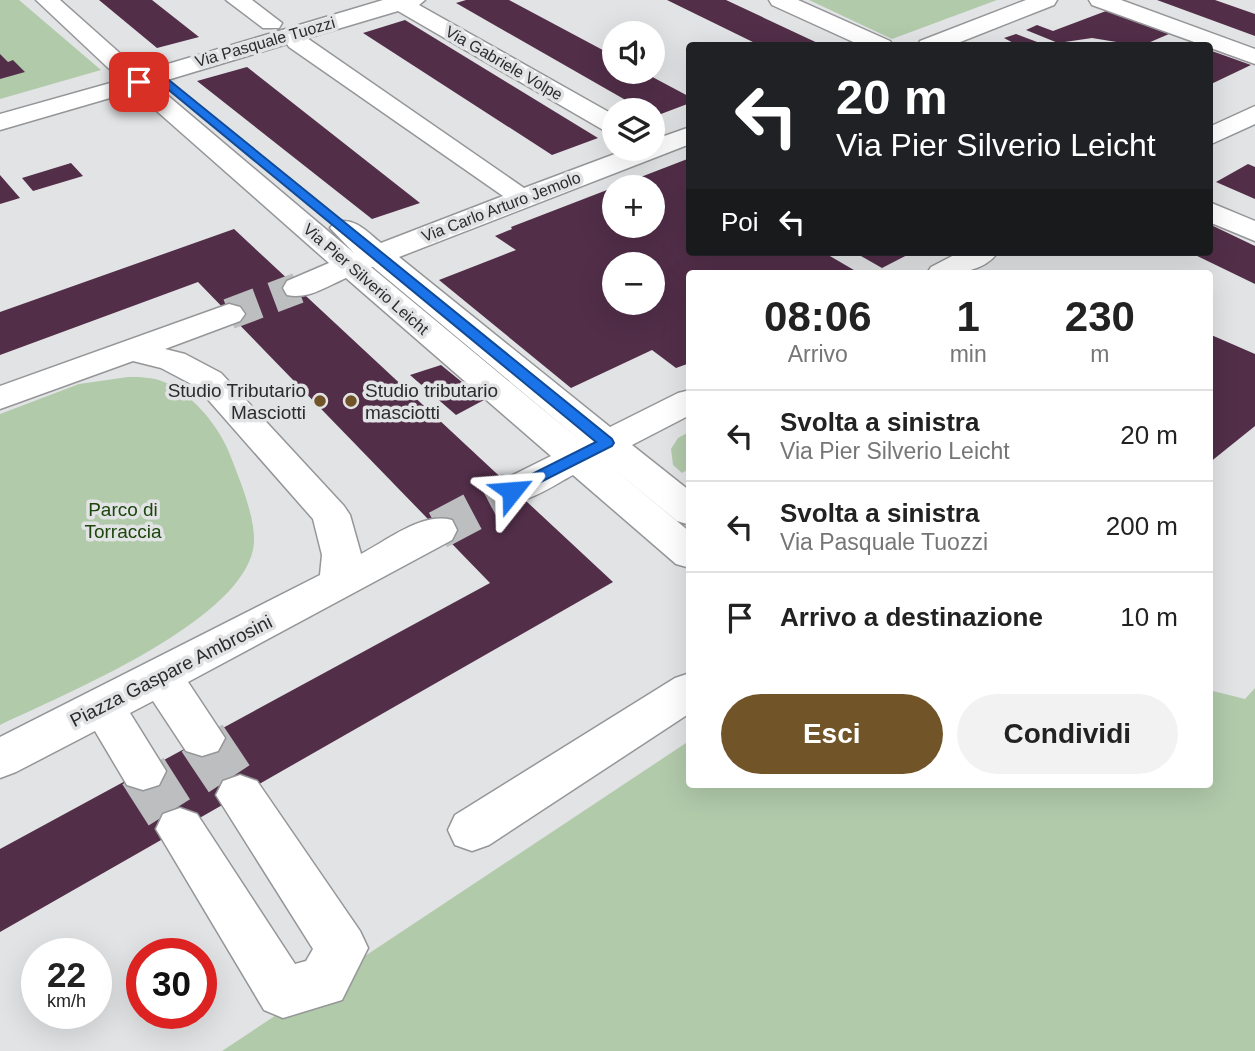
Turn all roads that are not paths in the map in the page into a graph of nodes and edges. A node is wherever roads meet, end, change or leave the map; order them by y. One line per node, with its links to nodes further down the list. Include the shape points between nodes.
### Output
1 (47, 0): 17 (street, Via Pier Silverio Leicht)
2 (70, 0): 17 (street, Via Pier Silverio Leicht)
3 (237, 0): 10 (street)
4 (428, 0): 18 (street, Via Gabriele Volpe)
5 (1046, 0): 14 (street)
6 (1100, 0): 16 (street)
7 (1131, 0): 15 (street)
8 (403, 1): 17 (street, Via Pasquale Tuozzi); 21 (street, Via Gabriele Volpe)
9 (771, 3): 12 (street); 13 (street)
10 (271, 23)
11 (297, 42): 29 (street)
12 (840, 42)
13 (872, 42)
14 (938, 42)
15 (1255, 46)
16 (1255, 57)
17 (141, 77): 19 (street, Via Pasquale Tuozzi); 22 (street, Via Pasquale Tuozzi); 35 (street, Via Pier Silverio Leicht, via 192,131)
18 (602, 101)
19 (0, 113)
20 (1255, 114): 24 (street)
21 (602, 119)
22 (0, 122)
23 (665, 132): 25 (street)
24 (1213, 135)
25 (686, 136)
26 (686, 137): 27 (street, Via Carlo Arturo Jemolo)
27 (665, 143)
28 (616, 161): 35 (street, Via Carlo Arturo Jemolo)
29 (510, 190)
30 (1213, 196): 32 (street)
31 (1213, 213): 33 (street)
32 (1255, 214)
33 (1255, 232)
34 (975, 256): 36 (street)
35 (365, 260): 37 (street); 42 (street, Via Pier Silverio Leicht)
36 (948, 270)
37 (298, 288)
38 (229, 314): 39 (street)
39 (133, 351): 40 (street); 47 (street, via 173,361 209,380 331,514 342,555)
40 (0, 398)
41 (686, 403): 42 (street)
42 (591, 450): 43 (street); 44 (street, Via Pier Silverio Leicht); 46 (street, Via Pier Silverio Leicht)
43 (512, 491)
44 (686, 509)
45 (438, 530): 47 (street, Piazza Gaspare Ambrosini)
46 (686, 550)
47 (340, 582): 48 (street, Piazza Gaspare Ambrosini)
48 (160, 677): 50 (street, Piazza Gaspare Ambrosini); 51 (street)
49 (686, 693): 56 (street)
50 (103, 708): 52 (street, Piazza Gaspare Ambrosini); 53 (street)
51 (202, 738)
52 (0, 759)
53 (143, 771)
54 (240, 795): 55 (street, via 342,948 323,982 283,992)
55 (180, 830)
56 (472, 830)

